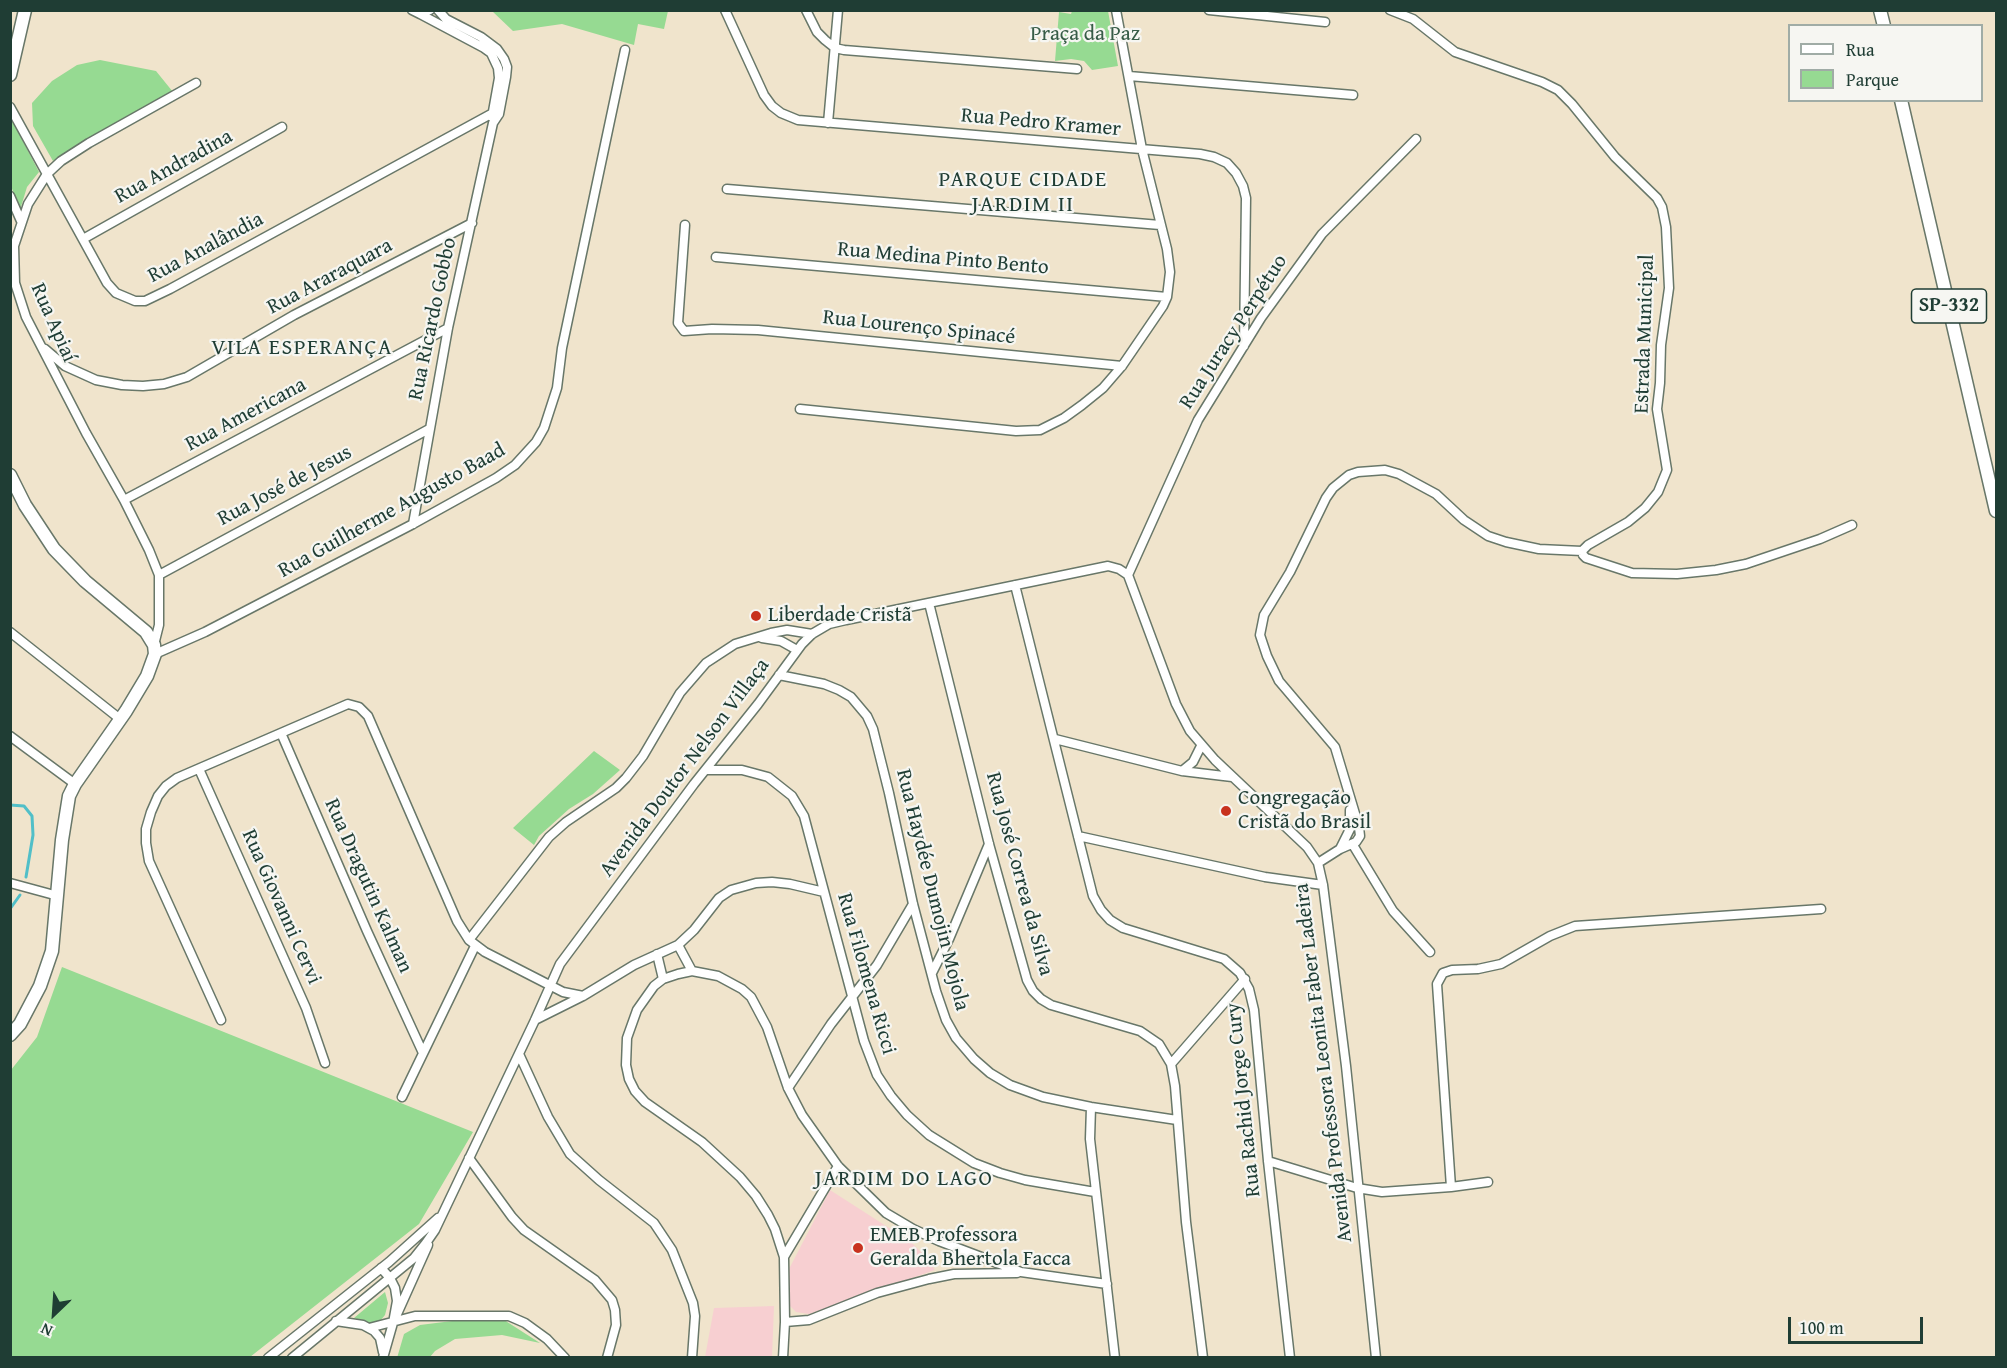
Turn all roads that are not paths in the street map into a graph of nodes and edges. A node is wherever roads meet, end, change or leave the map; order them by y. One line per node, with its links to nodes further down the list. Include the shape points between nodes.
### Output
1 (25, 10): 16 (street)
2 (430, 10): 10 (street)
3 (438, 10): 14 (street, via 446,19 481,37)
4 (725, 10): 23 (street, Rua Pedro Kramer, via 772,106 798,120)
5 (806, 10): 12 (street, via 817,32)
6 (838, 10): 12 (street)
7 (1116, 10): 17 (street)
8 (1209, 10): 11 (street)
9 (1390, 10): 48 (street, Estrada Municipal, via 1413,19 1455,52 1558,90 1662,207 1669,288 1660,345 1657,409 1667,470 1658,492 1641,512)
10 (414, 11): 14 (street)
11 (1325, 22)
12 (836, 48): 15 (street); 23 (street)
13 (625, 50): 46 (street, Rua Guilherme Augusto Baad, via 557,388 544,428 515,465)
14 (494, 51): 22 (street, Rua Ricardo Gobbo, via 504,58 507,67)
15 (1077, 69)
16 (10, 75)
17 (1129, 76): 19 (street); 26 (street)
18 (196, 83): 27 (street, Rua Apiaí, via 72,153)
19 (1353, 95)
20 (1901, 102): 45 (street, SP-332)
21 (10, 107): 27 (street, Rua Analândia)
22 (494, 117): 31 (street, Rua Ricardo Gobbo); 34 (street, Rua Analândia, via 145,301 116,293)
23 (828, 123): 26 (street, Rua Pedro Kramer)
24 (282, 127): 34 (street, Rua Andradina)
25 (1416, 139): 39 (street, Rua Juracy Perpétuo, via 1322,234)
26 (1142, 149): 33 (street); 39 (street, Rua Pedro Kramer, via 1214,157 1227,163 1243,186)
27 (47, 174): 30 (street, Rua Apiaí); 34 (street, Rua Analândia)
28 (727, 189): 33 (street)
29 (10, 196): 30 (street)
30 (21, 221): 38 (street, Rua Apiaí, via 14,246 15,283 26,317)
31 (472, 223): 37 (street, Rua Ricardo Gobbo); 38 (street, Rua Araraquara, via 294,315 187,377 164,384 122,385 96,380 65,366)
32 (685, 225): 40 (street, Rua Lourenço Spinacé, via 678,323 687,332 770,332)
33 (1160, 225): 36 (street, via 1169,261)
34 (83, 239)
35 (716, 257): 36 (street, Rua Medina Pinto Bento)
36 (1167, 297): 40 (street)
37 (448, 328): 42 (street, Rua Ricardo Gobbo); 44 (street, Rua Americana)
38 (42, 346): 44 (street, Rua Apiaí)
39 (1244, 346): 50 (street, Rua Juracy Perpétuo, via 1198,420)
40 (1122, 366): 41 (street, via 1082,405 1040,430)
41 (800, 409)
42 (429, 429): 46 (street, Rua Ricardo Gobbo); 49 (street, Rua José de Jesus)
43 (10, 475): 56 (street, via 54,549 85,581 133,619 146,632)
44 (124, 500): 49 (street, Rua Apiaí)
45 (1996, 511)
46 (413, 524): 56 (street, Rua Guilherme Augusto Baad, via 206,632)
47 (1852, 525): 48 (street, via 1746,564 1687,573 1632,573 1586,558)
48 (1582, 551): 69 (street, via 1539,549 1488,536 1436,494 1385,470 1358,472 1333,488 1264,615 1260,634 1279,681 1335,747)
49 (159, 575): 56 (street, Rua Apiaí)
50 (1128, 575): 51 (street, Avenida Doutor Nelson Villaça, via 1114,566 1102,566); 63 (street, Avenida Professora Leonita Faber Ladeira, via 1176,704)
51 (1015, 585): 52 (street, Avenida Doutor Nelson Villaça); 62 (street, Rua Rachid Jorge Cury)
52 (929, 603): 54 (street, Avenida Doutor Nelson Villaça, via 829,624); 71 (street, Rua José Correa da Silva)
53 (10, 632): 59 (street)
54 (812, 634): 55 (street, via 787,630); 57 (street, Avenida Doutor Nelson Villaça)
55 (756, 637): 57 (street, via 781,641); 81 (street, via 717,654 692,677 626,778 549,837)
56 (155, 650): 59 (street, via 147,676)
57 (797, 650): 58 (street, Avenida Doutor Nelson Villaça)
58 (779, 675): 65 (street, Avenida Doutor Nelson Villaça); 79 (street, Rua Haydée Dumojin Mojola, via 839,690 867,716 889,793)
59 (120, 719): 68 (street)
60 (281, 733): 64 (street); 81 (street, via 348,704 363,710 457,921); 95 (street, Rua Dragutin Kalman)
61 (10, 736): 68 (street)
62 (1054, 739): 66 (street); 70 (street, Rua Rachid Jorge Cury)
63 (1201, 746): 66 (street, via 1193,762); 67 (street, Avenida Professora Leonita Faber Ladeira)
64 (199, 769): 92 (street, via 177,778 158,796 146,830 146,843 149,861); 97 (street, Rua Giovanni Cervi, via 306,1008)
65 (706, 770): 77 (street, Rua Filomena Ricci, via 756,773 792,796 804,816); 89 (street, Avenida Doutor Nelson Villaça, via 571,947)
66 (1182, 771): 67 (street)
67 (1232, 777): 74 (street, Avenida Professora Leonita Faber Ladeira)
68 (75, 784): 78 (street, via 65,822)
69 (1349, 792): 72 (street, via 1360,832); 73 (street, via 1350,829)
70 (1078, 836): 76 (street, via 1265,877); 88 (street, Rua Rachid Jorge Cury, via 1093,897 1110,920 1139,934 1216,955 1233,965)
71 (990, 844): 86 (street); 98 (street, Rua José Correa da Silva, via 1022,965 1033,991 1051,1005 1140,1031 1159,1044)
72 (1353, 845): 73 (street); 83 (street, via 1394,910)
73 (1340, 849): 74 (street)
74 (1318, 863): 76 (street, Avenida Professora Leonita Faber Ladeira)
75 (10, 883): 78 (street)
76 (1323, 885): 108 (street, Avenida Professora Leonita Faber Ladeira)
77 (824, 892): 82 (street, via 772,882 743,885 719,898); 91 (street, Rua Filomena Ricci)
78 (58, 896): 94 (street, via 46,970 32,1003)
79 (913, 904): 86 (street, Rua Haydée Dumojin Mojola); 91 (street, via 877,965)
80 (1821, 909): 107 (street, via 1575,926 1501,964 1443,973 1437,984)
81 (472, 943): 89 (street); 95 (street)
82 (678, 945): 84 (street); 85 (street)
83 (1430, 952)
84 (657, 954): 87 (street); 90 (street)
85 (692, 971): 87 (street); 99 (street, via 718,976 751,998 767,1027)
86 (932, 973): 101 (street, Rua Haydée Dumojin Mojola, via 945,1020 956,1038 990,1073 1027,1092)
87 (663, 979): 113 (street, via 646,996 630,1026 625,1050 629,1079 645,1102 702,1142 740,1177 768,1215)
88 (1245, 979): 98 (street); 104 (street, Rua Rachid Jorge Cury, via 1254,1010)
89 (549, 985): 90 (street); 93 (street, Avenida Doutor Nelson Villaça)
90 (583, 996): 93 (street)
91 (851, 999): 99 (street); 109 (street, Rua Filomena Ricci, via 877,1074 891,1096 929,1134 974,1163 1000,1173)
92 (221, 1020)
93 (535, 1020): 96 (street, Avenida Doutor Nelson Villaça)
94 (10, 1035)
95 (423, 1053): 100 (street)
96 (519, 1054): 103 (street, Avenida Doutor Nelson Villaça); 131 (street, via 570,1154 654,1223 672,1250 693,1303)
97 (325, 1063)
98 (1171, 1064): 102 (street, Rua José Correa da Silva)
99 (788, 1088): 105 (street, via 808,1125)
100 (402, 1098)
101 (1091, 1107): 102 (street, Rua Haydée Dumojin Mojola); 109 (street)
102 (1177, 1120): 134 (street, Rua José Correa da Silva)
103 (469, 1158): 110 (street, Avenida Doutor Nelson Villaça); 130 (street, via 524,1230 595,1280 612,1300 616,1325)
104 (1268, 1161): 108 (street); 135 (street, Rua Rachid Jorge Cury)
105 (838, 1166): 113 (street); 116 (street, via 886,1213 913,1229)
106 (1488, 1182): 107 (street)
107 (1450, 1187): 108 (street, via 1382,1192)
108 (1357, 1188): 136 (street, Avenida Professora Leonita Faber Ladeira)
109 (1095, 1192): 118 (street)
110 (441, 1216): 111 (street, Avenida Doutor Nelson Villaça); 112 (street, Avenida Doutor Nelson Villaça)
111 (435, 1230): 114 (street, Avenida Doutor Nelson Villaça); 119 (street)
112 (394, 1257): 114 (street); 115 (street, Avenida Doutor Nelson Villaça)
113 (784, 1257): 123 (street)
114 (414, 1258): 117 (street, Avenida Doutor Nelson Villaça); 119 (street)
115 (381, 1268): 117 (street); 127 (street, Avenida Doutor Nelson Villaça)
116 (1021, 1272): 118 (street); 123 (street, via 929,1279 877,1293 809,1320)
117 (390, 1278): 122 (street, Avenida Doutor Nelson Villaça); 124 (street, via 397,1301)
118 (1107, 1284): 133 (street)
119 (409, 1289): 120 (street)
120 (402, 1306): 121 (street); 124 (street)
121 (415, 1316): 124 (street); 129 (street, via 509,1316 547,1339)
122 (336, 1321): 125 (street); 128 (street, Avenida Doutor Nelson Villaça)
123 (785, 1322): 132 (street)
124 (393, 1323): 125 (street); 126 (street)
125 (369, 1328): 126 (street, via 380,1338)
126 (383, 1356)
127 (268, 1358)
128 (292, 1358)
129 (565, 1358)
130 (607, 1358)
131 (692, 1358)
132 (783, 1358)
133 (1115, 1358)
134 (1203, 1358)
135 (1290, 1358)
136 (1376, 1358)

